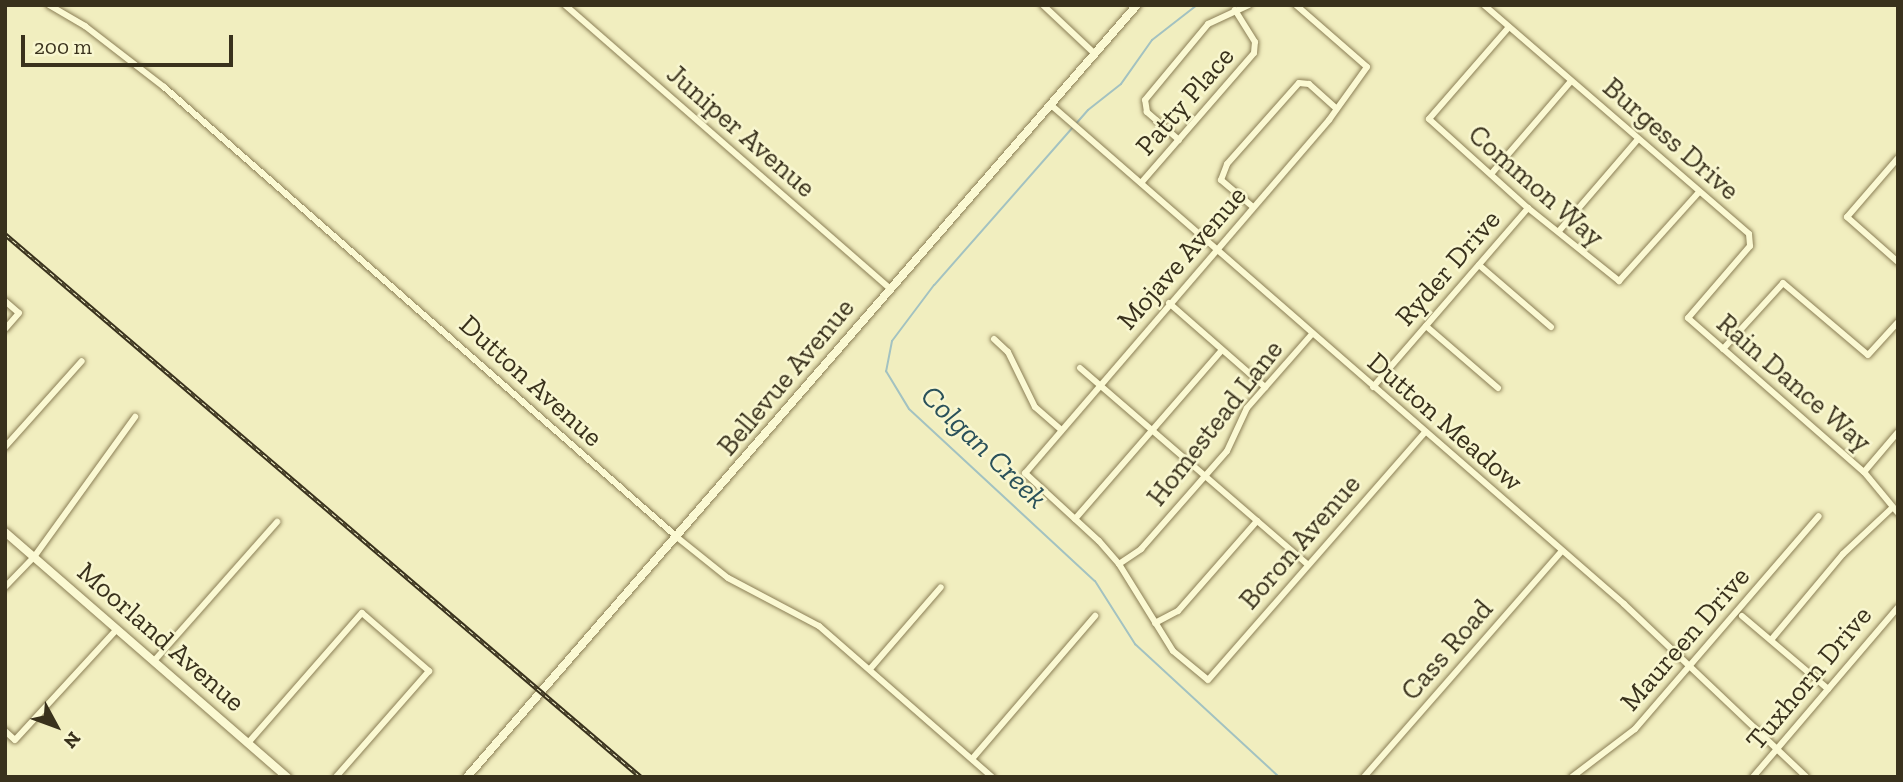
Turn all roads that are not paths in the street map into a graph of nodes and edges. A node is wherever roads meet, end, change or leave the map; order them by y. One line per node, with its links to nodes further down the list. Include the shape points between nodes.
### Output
1 (49, 5): 58 (street, Dutton Avenue, via 85,26 173,94)
2 (565, 5): 26 (street, Juniper Avenue)
3 (1043, 5): 10 (street)
4 (1137, 5): 10 (street, Bellevue Avenue)
5 (1249, 5): 8 (street)
6 (1296, 5): 13 (street, Mojave Avenue, via 1367,67)
7 (1484, 5): 9 (street, Burgess Drive)
8 (1235, 10): 15 (street, Patty Place, via 1255,42 1254,53); 15 (street, via 1208,24 1145,100 1147,112)
9 (1509, 27): 11 (street, Burgess Drive); 17 (street, Common Way, via 1429,119)
10 (1095, 54): 12 (street, Bellevue Avenue)
11 (1571, 81): 14 (street, Burgess Drive); 17 (street)
12 (1051, 106): 18 (street, Dutton Meadow); 26 (street, Bellevue Avenue)
13 (1336, 108): 20 (street, Mojave Avenue); 20 (street, via 1308,84 1298,83 1227,164 1222,180)
14 (1639, 139): 19 (street, Burgess Drive); 22 (street)
15 (1179, 140): 18 (street, Patty Place)
16 (1897, 160): 24 (street, via 1847,217)
17 (1492, 173): 21 (street, Common Way)
18 (1141, 183): 23 (street, Dutton Meadow)
19 (1699, 192): 22 (street, Common Way, via 1619,281); 29 (street, Burgess Drive, via 1751,240 1745,253)
20 (1253, 207): 23 (street, Mojave Avenue)
21 (1528, 208): 22 (street, Common Way); 25 (street, Ryder Drive)
22 (1559, 231)
23 (1216, 250): 28 (street, Mojave Avenue); 34 (street, Dutton Meadow)
24 (1898, 261)
25 (1479, 265): 31 (street, Ryder Drive); 32 (street)
26 (890, 289): 58 (street, Bellevue Avenue)
27 (5, 301): 33 (street, via 19,313)
28 (1169, 303): 36 (street); 40 (street, Mojave Avenue)
29 (1688, 318): 37 (street, Rain Dance Way)
30 (1898, 322): 37 (street, via 1868,355 1783,283)
31 (1426, 326): 42 (street, Ryder Drive); 43 (street)
32 (1551, 327)
33 (5, 329)
34 (1312, 334): 41 (street, Homestead Lane); 42 (street, Dutton Meadow)
35 (994, 339): 45 (street, via 1008,352 1035,407)
36 (1222, 349): 41 (street); 46 (street)
37 (1723, 349): 50 (street, Rain Dance Way)
38 (82, 361): 49 (street)
39 (1080, 368): 40 (street)
40 (1100, 386): 45 (street, Mojave Avenue); 46 (street)
41 (1265, 387): 51 (street, Homestead Lane, via 1247,408 1227,451)
42 (1373, 387): 47 (street, Dutton Meadow)
43 (1498, 388)
44 (135, 417): 60 (street)
45 (1061, 430): 54 (street, Mojave Avenue, via 1025,473)
46 (1152, 431): 51 (street); 54 (street)
47 (1425, 432): 59 (street, Dutton Meadow); 62 (street, Boron Avenue)
48 (1898, 432): 50 (street)
49 (5, 447)
50 (1864, 472): 52 (street, Rain Dance Way)
51 (1204, 476): 55 (street); 61 (street, Homestead Lane, via 1142,549)
52 (1895, 511): 70 (street, via 1843,554)
53 (1819, 516): 72 (street, Maureen Drive)
54 (1075, 519): 61 (street)
55 (1257, 521): 62 (street); 68 (street, via 1178,611)
56 (277, 522): 71 (street)
57 (5, 532): 60 (street, Moorland Avenue)
58 (678, 538): 73 (street, Dutton Avenue, via 728,578 820,626); 81 (street, Bellevue Avenue)
59 (1562, 551): 72 (street, Dutton Meadow); 83 (street, Cass Road)
60 (34, 557): 63 (street); 69 (street, Moorland Avenue)
61 (1119, 564): 68 (street)
62 (1307, 564): 68 (street, Boron Avenue, via 1208,680 1173,651)
63 (5, 587)
64 (941, 587): 73 (street)
65 (1898, 607): 74 (street, Tuxhorn Drive)
66 (1095, 616): 78 (street)
67 (1742, 616): 70 (street)
68 (1155, 623)
69 (117, 629): 71 (street, Moorland Avenue); 75 (street, via 15,740)
70 (1771, 640): 74 (street)
71 (154, 661): 76 (street, Moorland Avenue)
72 (1689, 668): 77 (street, Dutton Meadow); 84 (street, Maureen Drive, via 1635,729)
73 (870, 669): 78 (street, Dutton Avenue)
74 (1828, 688): 77 (street, Tuxhorn Drive)
75 (5, 732)
76 (248, 743): 79 (street, Moorland Avenue); 80 (street, via 362,613 429,671)
77 (1776, 751): 85 (street, Tuxhorn Drive); 86 (street, Dutton Meadow)
78 (972, 759): 82 (street, Dutton Avenue)
79 (287, 777)
80 (336, 777)
81 (467, 777)
82 (992, 777)
83 (1364, 777)
84 (1572, 777)
85 (1753, 777)
86 (1806, 777)

